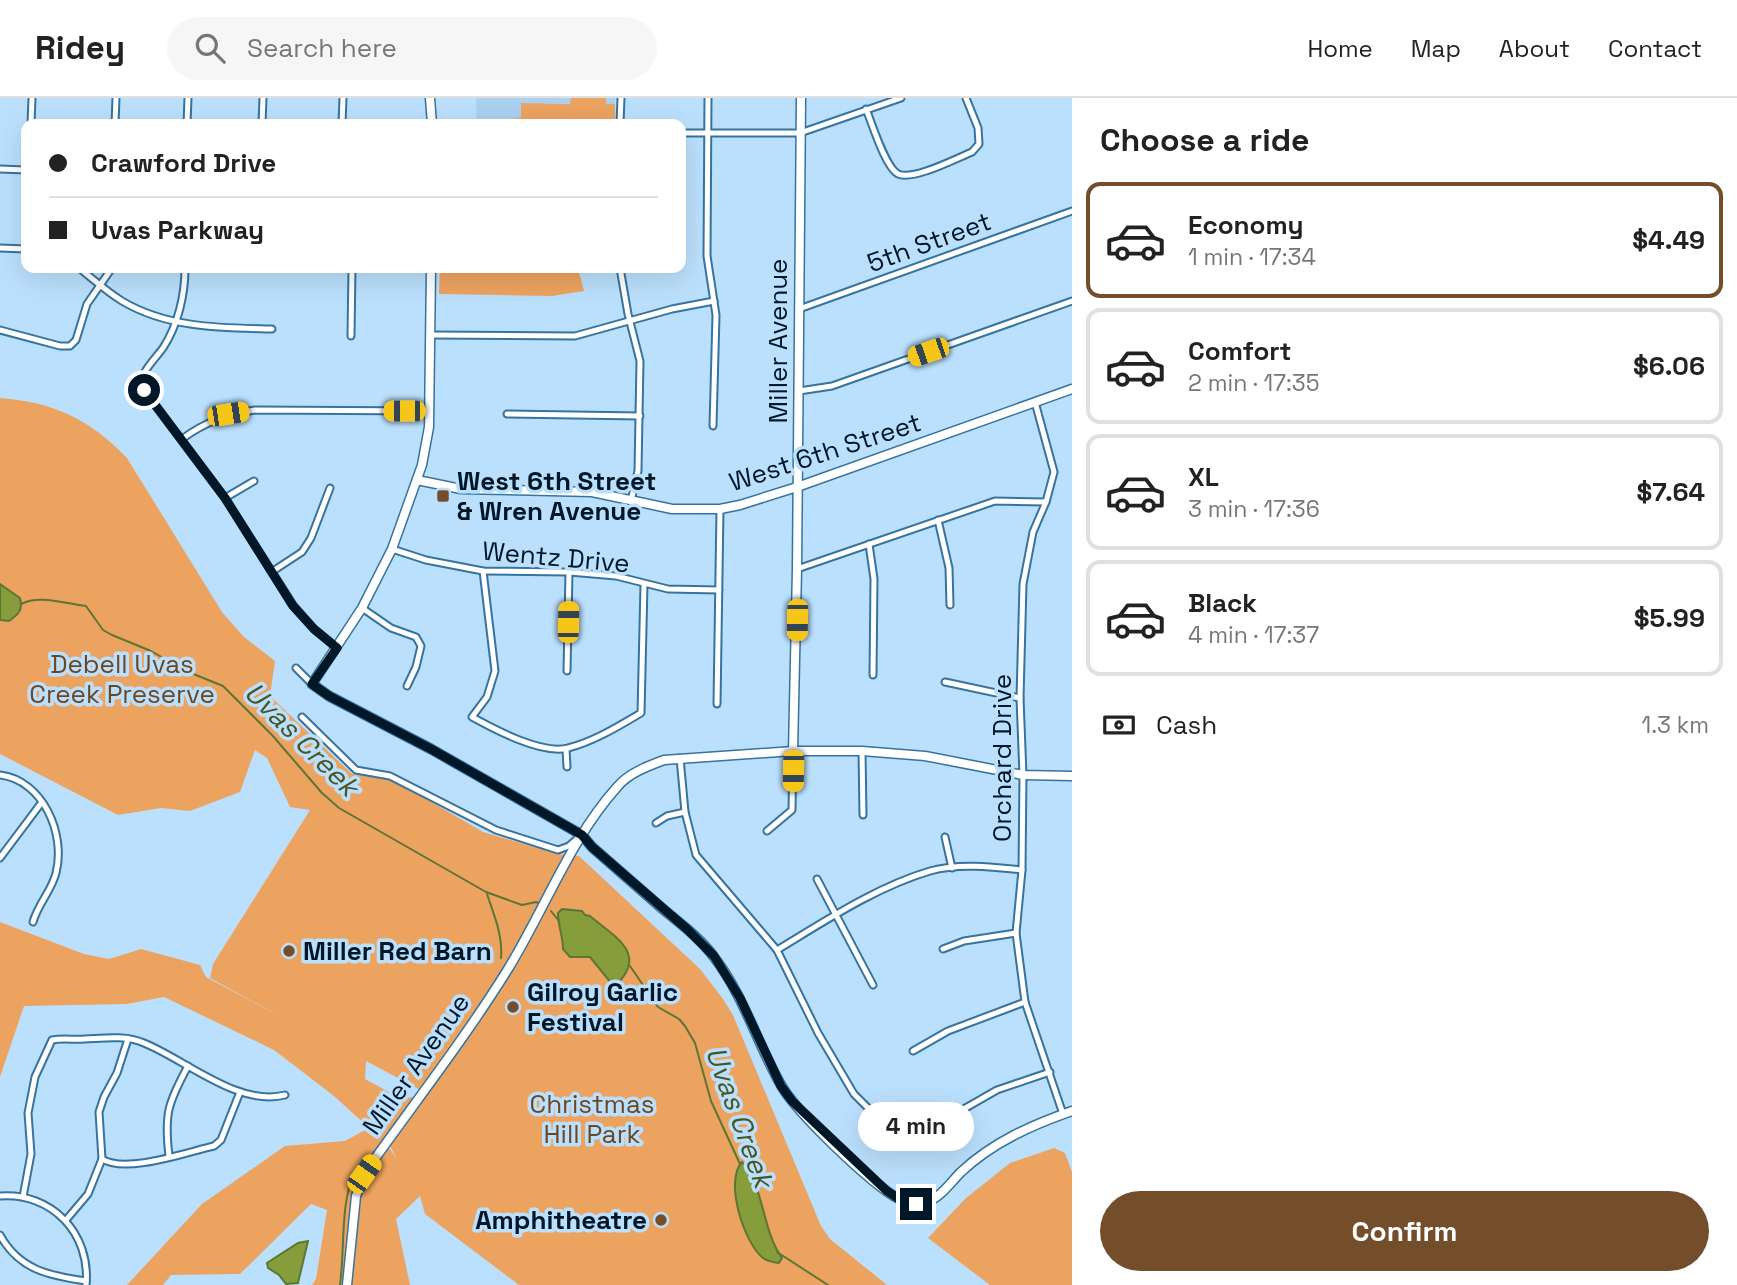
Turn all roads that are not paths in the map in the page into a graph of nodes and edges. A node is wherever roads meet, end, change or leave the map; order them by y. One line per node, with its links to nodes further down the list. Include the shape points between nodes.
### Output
1 (33, 98): 13 (street)
2 (116, 98): 14 (street)
3 (188, 98): 15 (street)
4 (263, 98): 16 (street)
5 (342, 98): 17 (street)
6 (430, 98): 18 (street)
7 (621, 98): 19 (street)
8 (708, 98): 21 (street)
9 (801, 98): 22 (street, Miller Avenue)
10 (901, 98): 12 (street)
11 (966, 98): 12 (street, via 979,144 972,152 912,176 898,174 890,165)
12 (866, 109): 22 (street)
13 (31, 119)
14 (115, 119)
15 (187, 119)
16 (262, 119)
17 (342, 119)
18 (432, 119)
19 (620, 119)
20 (686, 133): 21 (street)
21 (707, 133): 22 (street); 35 (street, via 706,256)
22 (800, 133): 37 (street, Miller Avenue)
23 (0, 169): 24 (street)
24 (21, 170)
25 (1072, 211): 37 (street, 5th Street)
26 (0, 248): 27 (street)
27 (21, 249)
28 (85, 273): 34 (street)
29 (109, 273): 34 (street)
30 (185, 273): 38 (street)
31 (352, 273): 42 (street)
32 (431, 273): 43 (street)
33 (621, 273): 39 (street)
34 (101, 285): 38 (street, via 135,308); 41 (street, via 87,304 70,346)
35 (714, 301): 39 (street); 50 (street)
36 (1072, 301): 45 (street, via 832,386)
37 (799, 309): 45 (street, Miller Avenue)
38 (176, 321): 40 (street, via 205,328); 51 (street, via 140,385)
39 (630, 321): 43 (street, via 575,336); 49 (street, via 640,361)
40 (272, 329)
41 (0, 330)
42 (351, 335)
43 (430, 335): 47 (street)
44 (1072, 389): 46 (street, West 6th Street)
45 (799, 391): 54 (street, Miller Avenue)
46 (1035, 402): 54 (street, West 6th Street); 58 (street, Orchard Drive, via 1054,472)
47 (429, 411): 51 (street, via 255,410 210,421); 52 (street, via 426,450)
48 (508, 414): 49 (street)
49 (640, 416): 57 (street, via 637,478)
50 (713, 426)
51 (182, 439): 56 (street)
52 (417, 480): 57 (street, West 6th Street, via 461,489 593,492); 62 (street)
53 (254, 481): 56 (street)
54 (797, 487): 59 (street, West 6th Street); 63 (street, Miller Avenue)
55 (330, 488): 64 (street, via 302,552)
56 (225, 498): 64 (street)
57 (631, 501): 59 (street, West 6th Street, via 672,509)
58 (1046, 502): 60 (street, via 995,501); 78 (street, Orchard Drive, via 1033,532 1023,584)
59 (720, 509): 68 (street)
60 (938, 520): 61 (street); 69 (street, via 949,569)
61 (869, 544): 63 (street); 74 (street, via 874,579)
62 (392, 549): 65 (street, Wentz Drive); 70 (street)
63 (797, 569): 82 (street, Miller Avenue)
64 (273, 571): 71 (street, via 293,606)
65 (483, 571): 66 (street, Wentz Drive); 81 (street, via 495,671 487,698 472,717 504,734)
66 (569, 572): 67 (street, Wentz Drive); 73 (street)
67 (644, 584): 68 (street, Wentz Drive); 81 (street, via 642,713)
68 (719, 590): 79 (street)
69 (950, 605)
70 (362, 608): 71 (street); 77 (street, via 416,638 421,646)
71 (337, 648): 76 (street)
72 (296, 668): 76 (street)
73 (567, 671)
74 (873, 675)
75 (945, 682): 78 (street)
76 (312, 684): 94 (street)
77 (407, 686)
78 (1020, 698): 87 (street, Orchard Drive)
79 (717, 704)
80 (302, 717): 94 (street, via 356,770 390,776 496,830 558,850)
81 (566, 749): 85 (street)
82 (793, 751): 83 (street, Miller Avenue); 84 (street, Miller Avenue); 93 (street, via 792,810)
83 (862, 751): 87 (street, Miller Avenue, via 925,756); 91 (street)
84 (680, 758): 90 (street); 94 (street, Miller Avenue, via 649,766 621,783)
85 (567, 767)
86 (0, 775): 89 (street, via 21,782)
87 (1023, 775): 88 (street, Miller Avenue); 98 (street, Orchard Drive)
88 (1072, 776)
89 (42, 802): 96 (street); 101 (street, via 56,832 58,858 56,874)
90 (685, 812): 92 (street); 104 (street, via 696,855)
91 (863, 815)
92 (656, 823)
93 (766, 831)
94 (582, 835): 113 (street, via 714,956 740,998 781,1086 803,1114 902,1201 916,1204 935,1198 1002,1142); 121 (street, Miller Avenue, via 507,971 364,1174 356,1196)
95 (945, 837): 97 (street)
96 (0, 858)
97 (952, 868): 98 (street); 100 (street, via 932,870)
98 (1022, 870): 102 (street, Orchard Drive)
99 (817, 879): 100 (street)
100 (836, 916): 104 (street); 105 (street)
101 (33, 922)
102 (1016, 933): 103 (street); 106 (street, Orchard Drive)
103 (943, 949)
104 (777, 950): 110 (street, via 854,1094 908,1139 920,1144 955,1114 997,1090)
105 (873, 985)
106 (1025, 1002): 108 (street, via 948,1031); 110 (street, Orchard Drive)
107 (128, 1039): 109 (street); 115 (street, via 99,1112); 117 (street, via 52,1040 35,1076 28,1113 31,1153)
108 (914, 1051)
109 (188, 1066): 111 (street); 114 (street, via 167,1109)
110 (1050, 1072): 113 (street, Orchard Drive)
111 (240, 1092): 112 (street, via 274,1098); 114 (street, via 221,1140 214,1146)
112 (285, 1095)
113 (1068, 1112)
114 (169, 1156): 115 (street, via 138,1163)
115 (102, 1159): 118 (street, via 88,1194)
116 (0, 1196): 117 (street)
117 (23, 1197): 118 (street)
118 (66, 1220): 120 (street, via 84,1251)
119 (0, 1235): 120 (street, via 30,1268)
120 (86, 1283)
121 (347, 1285)

